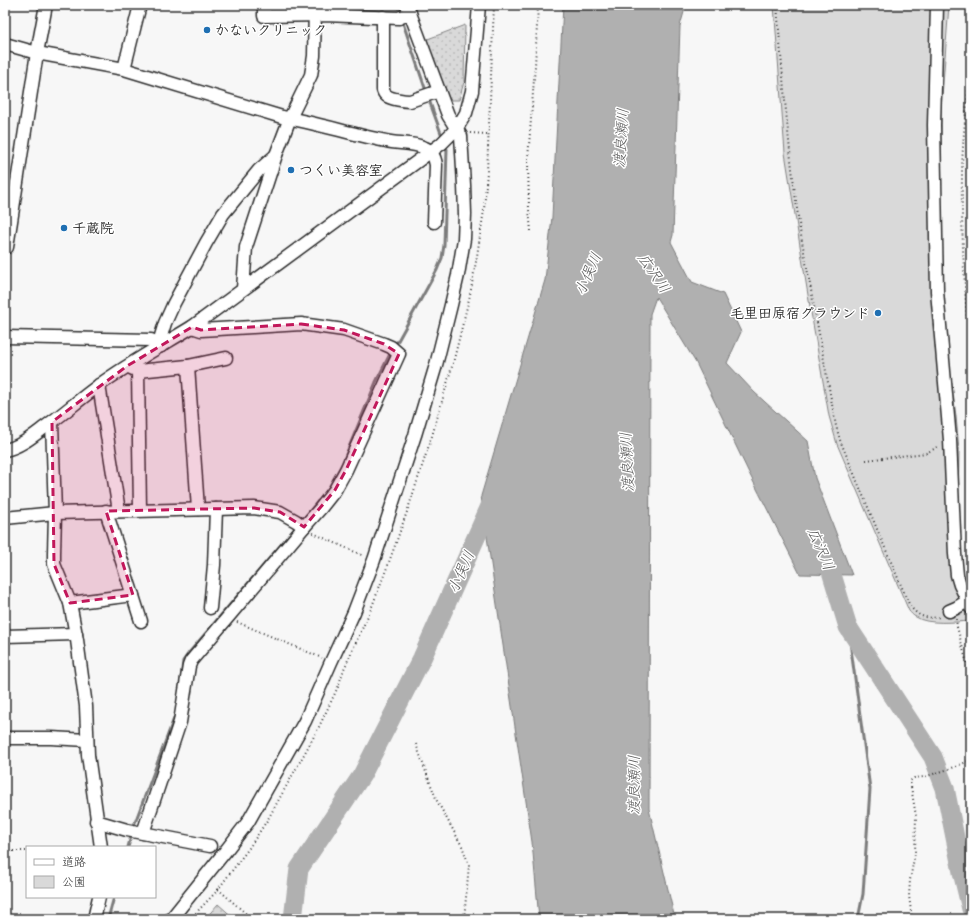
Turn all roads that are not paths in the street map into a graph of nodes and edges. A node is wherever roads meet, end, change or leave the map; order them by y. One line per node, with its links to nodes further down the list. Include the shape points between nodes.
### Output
1 (46, 5): 11 (street)
2 (141, 5): 12 (street)
3 (264, 5): 7 (street, via 264,16)
4 (479, 5): 15 (street, via 472,91)
5 (937, 5): 40 (street, via 934,125 937,291 950,440 957,576)
6 (408, 9): 9 (street, via 399,18); 13 (street)
7 (314, 10): 8 (street); 14 (street, via 314,56 311,75)
8 (332, 10): 9 (street)
9 (383, 17): 13 (street, via 384,94 410,101)
10 (5, 44): 11 (street)
11 (37, 53): 12 (street); 19 (street)
12 (124, 69): 14 (street)
13 (439, 91): 15 (street, via 448,115)
14 (290, 118): 16 (street, via 390,142 423,147); 17 (street)
15 (462, 130): 16 (street); 54 (street, via 465,214 458,275 416,435 374,560 354,612 305,721 248,822)
16 (431, 152): 18 (street, via 436,165); 20 (street)
17 (276, 155): 20 (street, via 246,247); 23 (street, via 259,170 223,214 174,303 161,336)
18 (434, 222)
19 (5, 247)
20 (243, 289): 21 (street)
21 (192, 326): 23 (street); 37 (street, via 200,330 301,324 344,330 391,347 399,354 335,490 320,509)
22 (5, 337): 23 (street, via 151,340)
23 (161, 346): 26 (street)
24 (226, 358): 25 (street)
25 (188, 366): 26 (street); 30 (street)
26 (132, 368): 27 (street); 32 (street)
27 (98, 385): 28 (street); 34 (street)
28 (52, 422): 29 (street, via 20,444); 35 (street)
29 (5, 450)
30 (198, 509): 31 (street); 32 (street)
31 (216, 509): 37 (street, via 254,508 280,512); 41 (street)
32 (140, 510): 34 (street)
33 (106, 511): 34 (street); 35 (street); 38 (street)
34 (119, 511)
35 (55, 513): 36 (street); 39 (street, via 54,564)
36 (5, 518)
37 (300, 524): 49 (street, via 191,661 180,722)
38 (133, 595): 39 (street); 43 (street)
39 (70, 603): 44 (street)
40 (969, 604): 42 (street)
41 (210, 608)
42 (952, 610)
43 (141, 621)
44 (76, 634): 45 (street); 47 (street, via 86,706)
45 (5, 636)
46 (5, 738): 47 (street)
47 (87, 740): 48 (street)
48 (96, 821): 49 (street); 50 (street)
49 (136, 831): 51 (street)
50 (101, 846)
51 (210, 846)
52 (99, 898): 53 (street)
53 (94, 919)
54 (171, 919)

